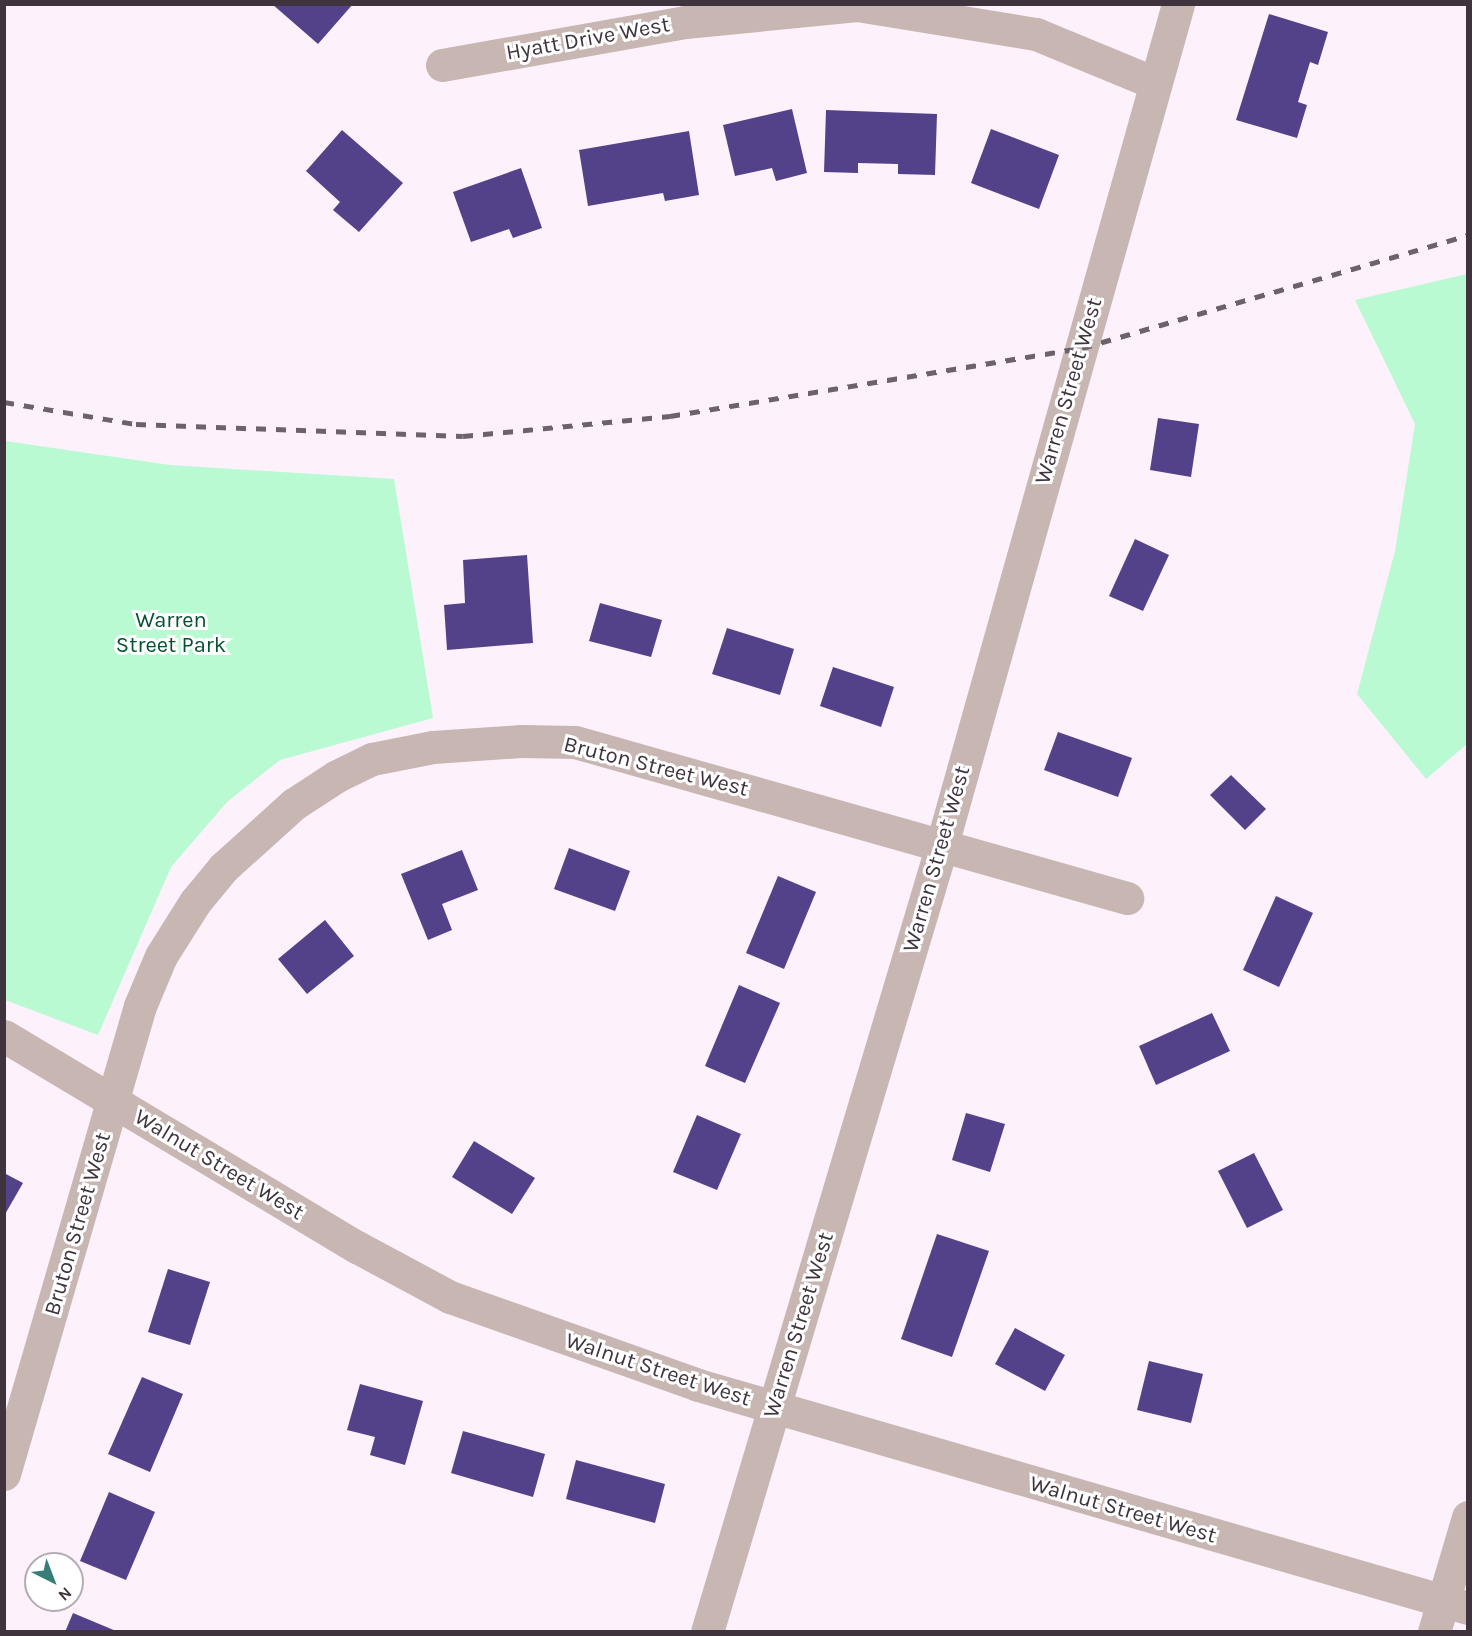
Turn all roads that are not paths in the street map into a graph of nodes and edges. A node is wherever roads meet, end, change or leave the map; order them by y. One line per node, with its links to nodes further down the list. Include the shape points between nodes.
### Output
1 (1178, 4): 3 (street, Warren Street West)
2 (442, 65): 3 (street, Hyatt Drive West, via 685,22 857,5 1036,34)
3 (1155, 83): 4 (street, Warren Street West)
4 (941, 848): 5 (street, Bruton Street West); 7 (street, Bruton Street West, via 575,742 433,747 372,759 294,804 224,867 195,902 160,956 144,996); 8 (street, Warren Street West)
5 (1127, 898)
6 (4, 1036): 7 (street, Walnut Street West)
7 (114, 1101): 8 (street, Walnut Street West, via 357,1247 450,1297 616,1358); 9 (street, Bruton Street West)
8 (774, 1408): 11 (street, Walnut Street West); 12 (street, Warren Street West)
9 (4, 1474)
10 (1467, 1517): 11 (street)
11 (1455, 1604): 13 (street)
12 (707, 1632)
13 (1434, 1632)

